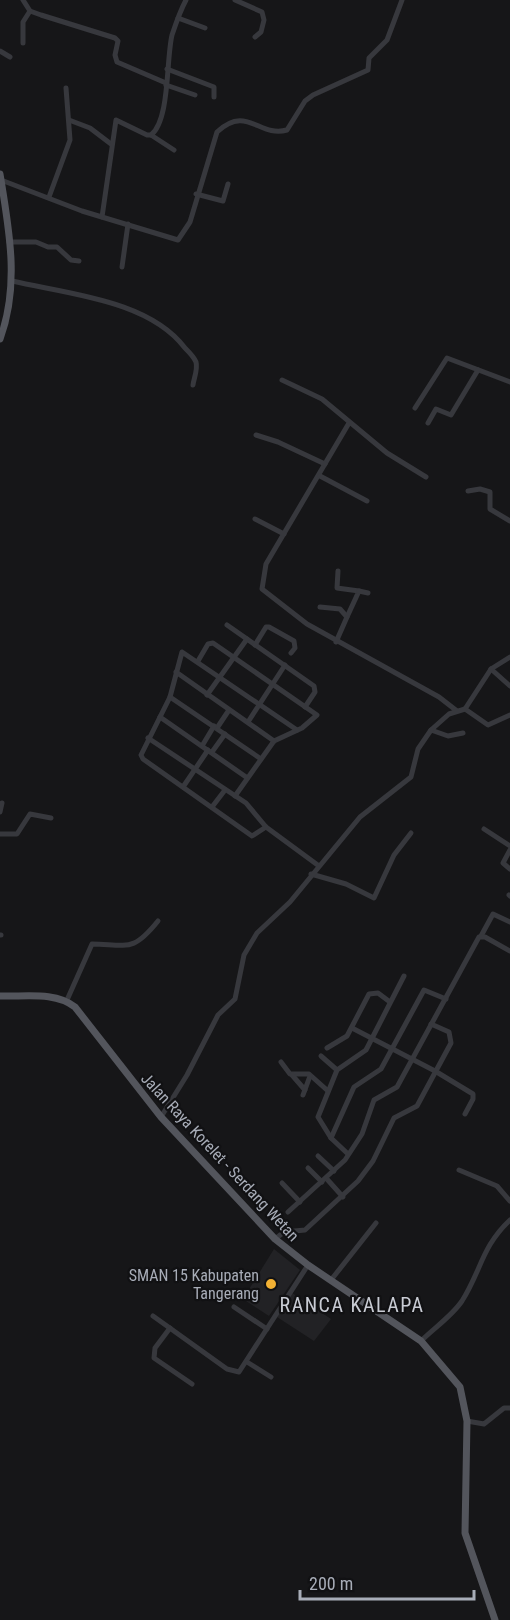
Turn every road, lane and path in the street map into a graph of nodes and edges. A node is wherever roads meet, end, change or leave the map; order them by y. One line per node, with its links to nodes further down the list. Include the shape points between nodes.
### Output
1 (23, 0): 5 (street)
2 (186, 0): 6 (street)
3 (235, 0): 8 (street, via 262,12 261,32)
4 (402, 0): 23 (street, via 387,40 369,58 369,70 313,95 287,130 275,131 244,120 225,124 217,132)
5 (30, 11): 9 (street, via 23,22); 13 (street, via 115,38 117,62)
6 (178, 18): 7 (street); 12 (street)
7 (205, 28)
8 (255, 37)
9 (23, 43)
10 (0, 51): 11 (street)
11 (10, 57)
12 (167, 69): 13 (street); 16 (street, via 214,87)
13 (166, 84): 15 (street); 18 (street, via 158,126)
14 (66, 88): 17 (street)
15 (195, 95)
16 (214, 96)
17 (69, 120): 19 (street, via 90,128); 24 (street, via 69,144)
18 (151, 135): 19 (street, via 116,120); 20 (street)
19 (111, 144): 25 (street)
20 (174, 150)
21 (1, 177): 24 (street); 27 (main road)
22 (228, 184): 23 (street, via 223,201)
23 (196, 194): 26 (street, via 190,222 178,240)
24 (49, 197): 25 (street)
25 (102, 217): 26 (street)
26 (128, 225): 29 (street)
27 (9, 242): 28 (street, via 57,247 71,260); 30 (main road)
28 (79, 261)
29 (122, 267)
30 (12, 281): 31 (main road); 35 (street, via 136,311 158,322 182,342 195,360)
31 (0, 339)
32 (478, 370): 34 (street); 36 (street, via 446,358); 38 (street, via 451,415 436,409)
33 (282, 380): 37 (street, via 322,399)
34 (510, 382)
35 (193, 385)
36 (415, 408)
37 (349, 423): 40 (street); 42 (street)
38 (428, 423)
39 (256, 435): 40 (street)
40 (325, 464): 41 (street)
41 (320, 476): 44 (street); 47 (street)
42 (426, 477)
43 (468, 491): 46 (street, via 490,492 490,509)
44 (367, 501)
45 (255, 519): 47 (street)
46 (510, 521)
47 (284, 534): 55 (street, via 266,564 262,589)
48 (338, 571): 49 (street, via 338,588)
49 (358, 591): 50 (street); 52 (street)
50 (368, 593)
51 (320, 607): 52 (street, via 340,609)
52 (347, 617): 55 (street)
53 (227, 625): 54 (street)
54 (247, 639): 56 (street); 59 (street)
55 (336, 642): 73 (street)
56 (255, 645): 57 (street, via 269,627 294,641); 61 (street)
57 (291, 653)
58 (510, 657): 62 (street)
59 (233, 658): 60 (street, via 211,642); 64 (street); 65 (street)
60 (198, 661): 63 (street, via 182,652); 64 (street)
61 (285, 665): 65 (street); 70 (street, via 314,686 315,692)
62 (491, 669): 66 (street); 71 (street)
63 (176, 672): 67 (street); 68 (street)
64 (219, 677): 67 (street); 69 (street)
65 (273, 685): 69 (street); 70 (street)
66 (510, 686)
67 (207, 695): 72 (street)
68 (170, 697): 75 (street); 77 (street)
69 (262, 705): 76 (street); 78 (street)
70 (305, 707): 78 (street, via 317,716)
71 (465, 709): 73 (street); 74 (street, via 488,725)
72 (229, 710): 76 (street); 77 (street)
73 (457, 711): 79 (street)
74 (510, 715)
75 (160, 717): 82 (street); 84 (street)
76 (248, 722): 83 (street)
77 (216, 727): 81 (street); 84 (street)
78 (297, 730): 83 (street)
79 (431, 730): 80 (street, via 448,736); 101 (street, via 418,749 411,777 360,817)
80 (463, 732)
81 (225, 734): 85 (street); 86 (street)
82 (148, 738): 87 (street); 89 (street, via 141,758)
83 (274, 741): 86 (street)
84 (202, 746): 85 (street)
85 (210, 751): 87 (street); 88 (street)
86 (261, 759): 88 (street)
87 (195, 770): 89 (street); 90 (street)
88 (246, 777): 91 (street)
89 (183, 788): 93 (street)
90 (225, 790): 91 (street); 93 (street)
91 (235, 796): 96 (street)
92 (2, 803): 94 (street)
93 (212, 807): 96 (street, via 252,837)
94 (0, 812)
95 (51, 818): 99 (street, via 30,814 17,834)
96 (267, 828): 101 (street)
97 (484, 829): 100 (street)
98 (411, 833): 103 (street, via 394,855 374,898 346,884)
99 (0, 834)
100 (510, 848): 102 (street, via 503,863)
101 (319, 866): 103 (street)
102 (510, 869)
103 (311, 874): 127 (street, via 252,941 241,965 235,999 218,1014)
104 (158, 921): 111 (street, via 134,945 92,944)
105 (510, 922): 106 (street, via 493,914)
106 (481, 936): 107 (street); 110 (street)
107 (510, 951)
108 (404, 976): 112 (street)
109 (0, 996): 111 (main road)
110 (446, 999): 113 (street); 117 (street, via 424,990)
111 (67, 1000): 127 (main road, Jalan Raya Korelet - Serdang Wetan, via 84,1016)
112 (390, 1002): 114 (street, via 378,993 369,994); 115 (street)
113 (431, 1024): 119 (street); 122 (street, via 452,1037)
114 (352, 1028): 115 (street); 116 (street, via 342,1041)
115 (372, 1038): 117 (street); 121 (street, via 363,1053)
116 (327, 1048)
117 (392, 1048): 119 (street); 128 (street, via 378,1073 354,1087)
118 (321, 1056): 121 (street)
119 (412, 1059): 122 (street); 129 (street, via 397,1087 371,1103 362,1134)
120 (281, 1062): 123 (street)
121 (337, 1070): 125 (street)
122 (435, 1071): 126 (street, via 472,1094); 136 (street, via 417,1106 394,1118 373,1161)
123 (292, 1075): 124 (street); 124 (street, via 304,1092)
124 (310, 1076): 125 (street)
125 (328, 1091): 128 (street, via 318,1121)
126 (465, 1114)
127 (161, 1117): 142 (main road, Jalan Raya Korelet - Serdang Wetan)
128 (331, 1138): 129 (street)
129 (348, 1154): 133 (street)
130 (318, 1156): 133 (street)
131 (308, 1168): 134 (street)
132 (459, 1170): 137 (street, via 497,1186)
133 (334, 1171): 134 (street)
134 (324, 1180): 136 (street); 138 (street)
135 (282, 1184): 138 (street)
136 (343, 1197): 142 (street, via 305,1230 284,1232)
137 (510, 1201)
138 (300, 1202): 139 (street)
139 (288, 1212)
140 (510, 1220): 149 (street, via 481,1258 460,1304)
141 (376, 1223): 144 (street)
142 (275, 1239): 143 (main road, Jalan Raya Korelet - Serdang Wetan)
143 (308, 1265): 144 (main road, Jalan Raya Korelet - Serdang Wetan); 148 (street)
144 (331, 1280): 149 (main road, Jalan Raya Korelet - Serdang Wetan)
145 (234, 1306): 148 (street)
146 (153, 1316): 147 (street)
147 (170, 1328): 150 (street, via 232,1372 242,1371); 152 (street, via 155,1348 154,1358)
148 (267, 1329): 150 (street)
149 (421, 1341): 154 (main road, Jalan Raya Korelet - Serdang Wetan, via 460,1387)
150 (247, 1362): 151 (street)
151 (271, 1377)
152 (192, 1384)
153 (510, 1408): 154 (street, via 504,1408 484,1424)
154 (467, 1421): 155 (main road, Jalan Raya Korelet - Serdang Wetan, via 465,1533)
155 (495, 1620)

